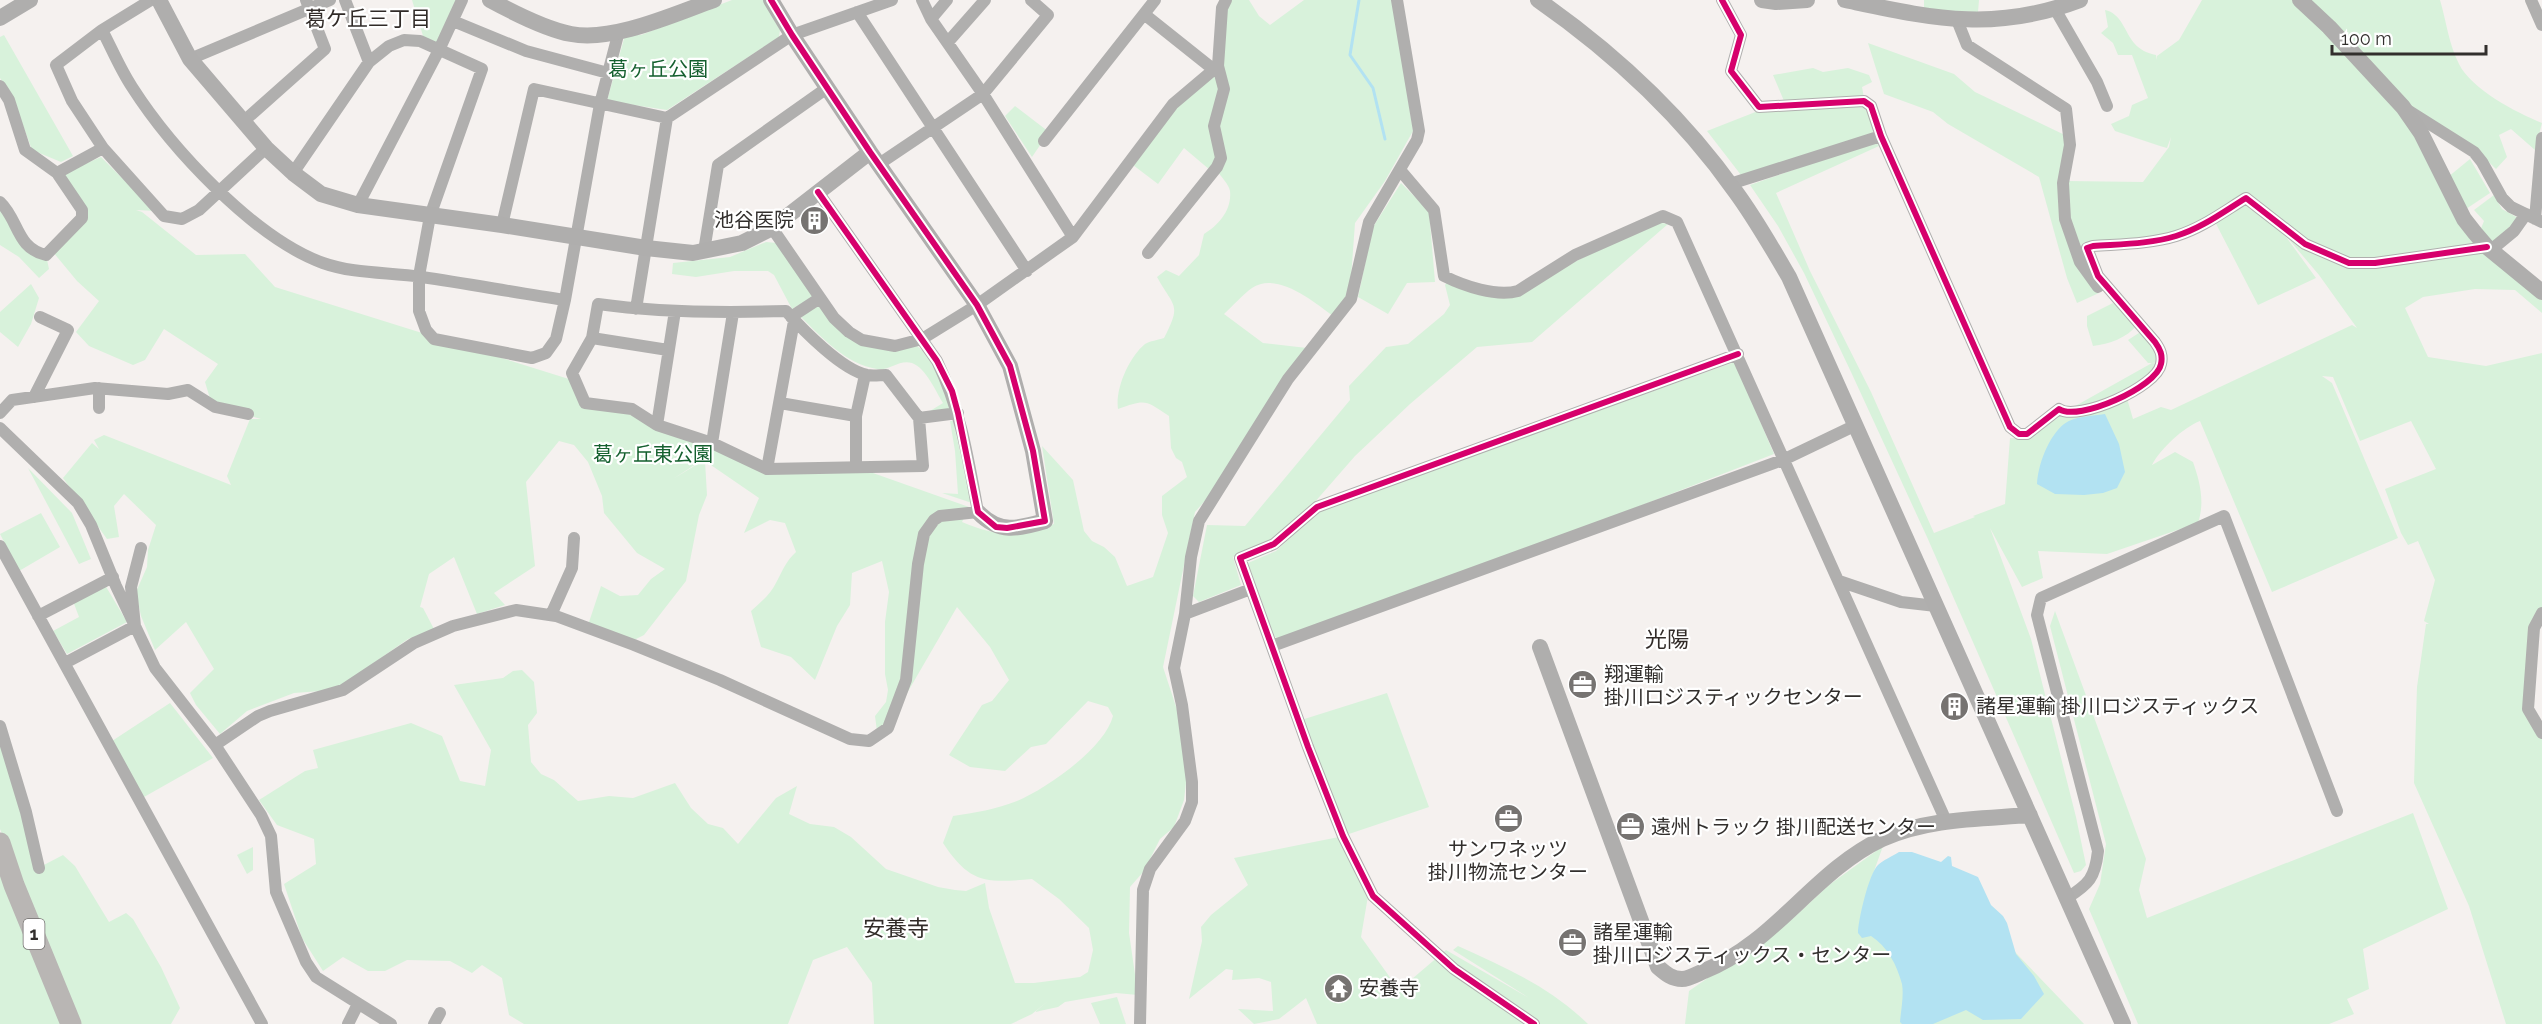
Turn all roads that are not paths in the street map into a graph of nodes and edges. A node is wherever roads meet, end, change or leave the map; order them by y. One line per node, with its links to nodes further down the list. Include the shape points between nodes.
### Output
1 (30, 0): 30 (street)
2 (151, 0): 35 (street)
3 (159, 0): 40 (street)
4 (330, 0): 26 (street)
5 (345, 0): 41 (street)
6 (462, 0): 33 (street)
7 (714, 0): 36 (street)
8 (771, 0): 37 (street)
9 (892, 0): 28 (street)
10 (922, 0): 31 (street)
11 (947, 0): 31 (street)
12 (985, 0): 38 (street)
13 (1031, 0): 46 (street, via 1048,15)
14 (1155, 0): 29 (street)
15 (1226, 0): 42 (street)
16 (1397, 0): 59 (street, via 1419,131)
17 (1538, 0): 62 (street, via 1632,73 1672,113)
18 (1722, 0): 53 (street, via 1741,35 1731,71 1759,107 1864,101 1871,106)
19 (1762, 0): 20 (street)
20 (1807, 0)
21 (1845, 0): 32 (street)
22 (2080, 0): 27 (street)
23 (2300, 0): 49 (street)
24 (2531, 0): 34 (street)
25 (501, 2): 36 (street, via 517,14 572,34)
26 (308, 4): 40 (street); 51 (street, via 325,49)
27 (2055, 9): 32 (street, via 2010,18); 48 (street)
28 (857, 12): 37 (street); 52 (street)
29 (1143, 14): 42 (street); 55 (street)
30 (0, 18)
31 (931, 19): 38 (street)
32 (1957, 20): 84 (street, via 1967,45 2066,109 2070,145 2063,183 2068,228 2080,262 2093,282)
33 (453, 21): 39 (street); 43 (street, via 526,51)
34 (2542, 25)
35 (102, 30): 56 (street, via 56,65 72,101); 63 (street, via 131,86 161,127)
36 (619, 31): 43 (street)
37 (792, 35): 45 (street); 50 (street)
38 (948, 42): 46 (street)
39 (439, 50): 41 (street, via 420,41 404,40); 66 (street); 67 (street, via 482,69)
40 (190, 59): 51 (street)
41 (369, 62): 61 (street)
42 (1215, 68): 72 (street, via 1173,104); 76 (street, via 1224,89 1214,126 1221,158)
43 (608, 73): 47 (street)
44 (0, 86): 60 (street, via 9,100 26,150)
45 (827, 87): 58 (street); 75 (street, via 718,165)
46 (983, 94): 52 (street); 72 (street)
47 (600, 104): 50 (street); 69 (street, via 534,89); 71 (street)
48 (2107, 106)
49 (2403, 107): 68 (street, via 2474,152 2502,198); 74 (street, via 2421,133 2464,219)
50 (667, 118): 73 (street)
51 (244, 121): 57 (street)
52 (933, 128): 58 (street); 77 (street)
53 (1881, 136): 62 (street); 84 (street, via 2010,427 2019,434 2027,434 2059,409 2082,411 2123,398 2158,372 2161,352)
54 (2542, 138): 68 (street)
55 (1044, 141)
56 (103, 148): 60 (street); 63 (street, via 164,216 182,219)
57 (266, 148): 61 (street); 63 (street)
58 (875, 158): 64 (street); 82 (street)
59 (1400, 171): 92 (street, via 1434,210 1444,276 1508,294 1575,255 1663,216 1677,222); 119 (street, via 1365,232 1351,299 1288,379 1201,516 1191,557)
60 (57, 173): 65 (street, via 82,210 82,218 46,255 26,245)
61 (293, 173): 66 (street, via 321,194)
62 (1730, 184): 104 (street, via 1789,276)
63 (220, 192): 78 (street, via 268,235 323,263)
64 (818, 192): 70 (street); 90 (street)
65 (0, 202)
66 (357, 205): 67 (street)
67 (430, 216): 69 (street); 78 (street)
68 (2534, 218): 74 (street)
69 (502, 225): 71 (street)
70 (772, 228): 75 (street, via 742,243); 80 (street)
71 (575, 237): 73 (street); 81 (street)
72 (1073, 237): 77 (street)
73 (646, 248): 75 (street); 83 (street)
74 (2489, 248): 79 (street); 84 (street, via 2349,263 2305,244 2246,198 2176,236 2088,248 2098,276)
75 (704, 251)
76 (1148, 253)
77 (1027, 271): 82 (street)
78 (419, 276): 81 (street); 81 (street, via 419,310 434,339 532,358 546,353 556,339)
79 (2542, 292)
80 (820, 298): 88 (street); 90 (street, via 834,318 862,340 895,346)
81 (565, 300)
82 (977, 305): 90 (street); 110 (street, via 1010,366 1033,451 1045,521 996,527)
83 (636, 309): 85 (street); 89 (street, via 598,303)
84 (2126, 310)
85 (675, 311): 86 (street); 91 (street)
86 (733, 313): 88 (street, via 786,311); 106 (street)
87 (40, 317): 95 (street, via 68,330)
88 (793, 319): 93 (street, via 832,356); 96 (street)
89 (592, 338): 91 (street); 103 (street, via 572,373 585,403 632,409)
90 (922, 339): 99 (street, via 937,361)
91 (668, 350): 103 (street)
92 (1738, 354): 107 (street); 116 (street, via 1317,507 1274,544 1240,558)
93 (866, 375): 101 (street); 102 (street, via 886,375)
94 (99, 388): 95 (street); 97 (street); 100 (street, via 168,394 188,390 215,407)
95 (34, 397): 98 (street, via 12,400)
96 (780, 403): 101 (street); 109 (street)
97 (99, 408)
98 (0, 413)
99 (958, 413): 102 (street); 110 (street)
100 (248, 414)
101 (856, 416): 108 (street)
102 (919, 418): 108 (street, via 923,466)
103 (657, 425): 106 (street)
104 (1856, 426): 107 (street); 117 (street)
105 (0, 428): 114 (street, via 78,502)
106 (712, 443): 109 (street)
107 (1785, 459): 115 (street); 123 (street)
108 (856, 467): 109 (street)
109 (767, 469)
110 (978, 512): 120 (street, via 940,516 924,534 906,680 888,728 869,741 850,740 720,680)
111 (574, 538): 120 (street, via 573,568)
112 (0, 546): 121 (street)
113 (141, 548): 122 (street, via 131,586)
114 (113, 577): 121 (street); 122 (street)
115 (1839, 581): 117 (street, via 1902,602); 131 (street)
116 (1251, 589): 119 (street); 123 (street)
117 (1936, 606): 130 (street)
118 (2542, 613): 127 (street, via 2534,628 2528,709)
119 (1185, 614): 140 (street, via 1174,668 1182,705 1192,802 1185,821 1150,869 1143,890)
120 (551, 615): 128 (street, via 516,610 453,626 405,648 343,690 264,713)
121 (38, 616): 125 (street)
122 (135, 626): 125 (street); 128 (street, via 155,668)
123 (1272, 646): 141 (street, via 1339,825 1373,896 1454,969)
124 (1540, 647): 131 (street, via 1658,967 1669,976 1684,979 1737,954 1862,849 1885,838)
125 (64, 663): 137 (street)
126 (0, 726): 133 (street)
127 (2542, 732)
128 (215, 745): 135 (street, via 271,836 276,892 306,962 316,977)
129 (2337, 811): 134 (street, via 2224,516 2041,598 2037,615 2098,851 2088,885)
130 (2030, 815): 131 (street); 134 (street)
131 (1946, 821)
132 (0, 843): 136 (highway, 1)
133 (39, 867)
134 (2067, 898): 142 (street)
135 (358, 1004): 138 (street); 139 (street)
136 (71, 1024)
137 (262, 1024)
138 (348, 1024)
139 (391, 1024)
140 (1140, 1024)
141 (1534, 1024)
142 (2123, 1024)

